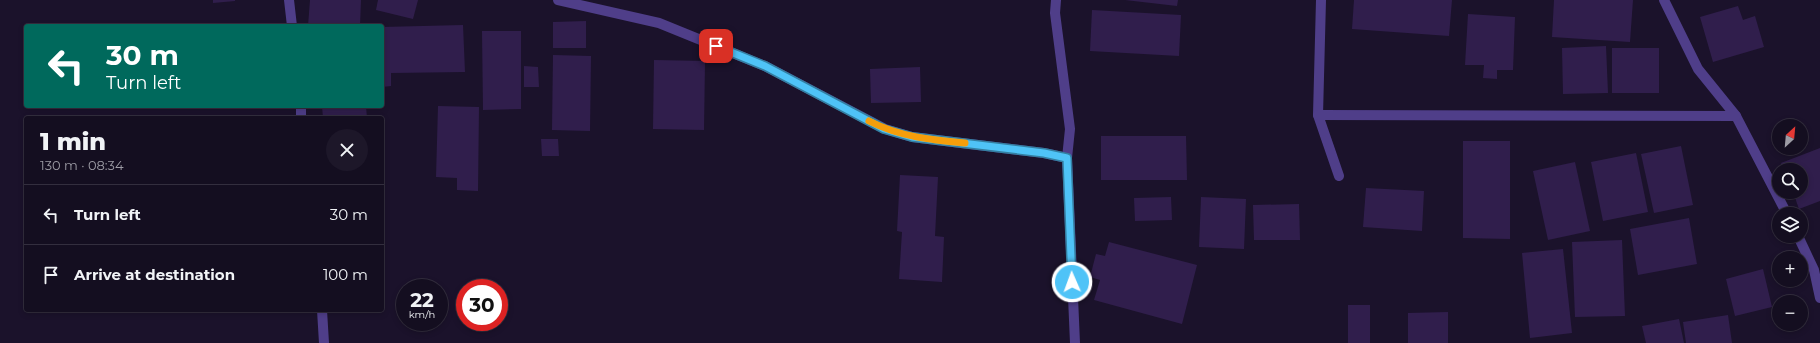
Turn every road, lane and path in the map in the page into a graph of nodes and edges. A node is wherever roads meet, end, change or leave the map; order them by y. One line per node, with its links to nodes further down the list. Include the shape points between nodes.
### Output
1 (289, 0): 6 (street)
2 (558, 0): 9 (street, via 659,23 765,66 884,129 912,137)
3 (1056, 0): 9 (street, via 1055,12 1070,129)
4 (1321, 0): 7 (street)
5 (1664, 0): 8 (street, via 1698,69)
6 (292, 24)
7 (1318, 116): 8 (street); 10 (street)
8 (1736, 116): 11 (street)
9 (1067, 158): 16 (street)
10 (1339, 176)
11 (1783, 207)
12 (1801, 243): 13 (street, via 1814,270)
13 (1820, 298)
14 (322, 312): 15 (street)
15 (324, 343)
16 (1074, 343)

